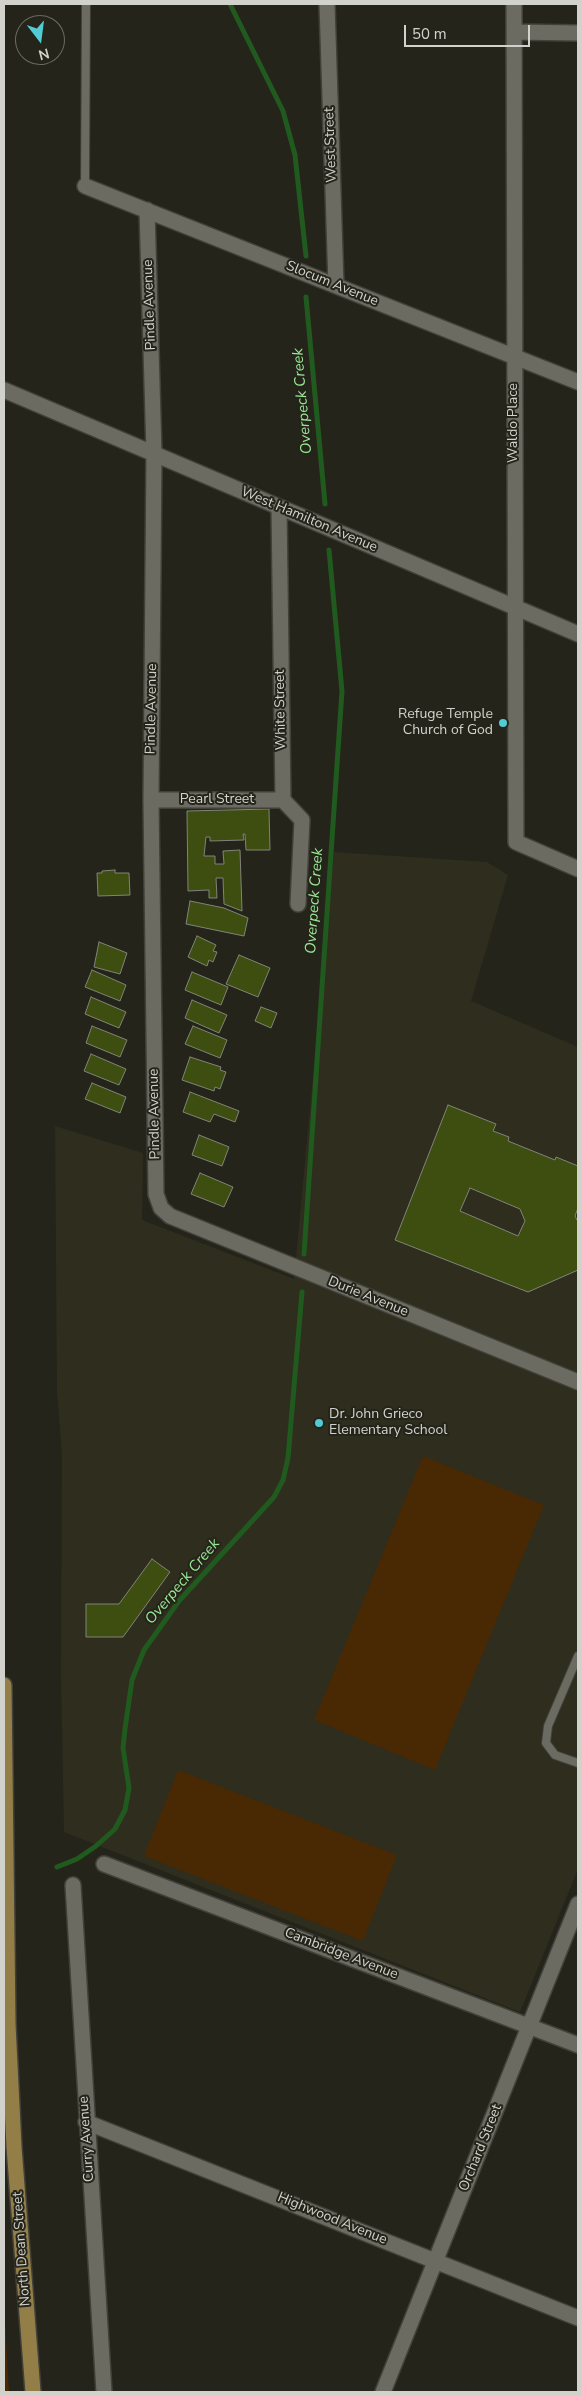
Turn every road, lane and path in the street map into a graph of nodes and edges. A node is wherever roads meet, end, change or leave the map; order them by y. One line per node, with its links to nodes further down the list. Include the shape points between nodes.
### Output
1 (86, 4): 6 (lane)
2 (327, 4): 8 (street, West Street)
3 (514, 4): 4 (street, Waldo Place)
4 (514, 32): 5 (street); 9 (street, Waldo Place)
5 (578, 33)
6 (84, 186): 7 (street, Slocum Avenue)
7 (147, 210): 8 (street, Slocum Avenue); 12 (street, Pindle Avenue)
8 (336, 285): 9 (street, Slocum Avenue)
9 (514, 356): 10 (street, Slocum Avenue); 14 (street, Waldo Place)
10 (578, 382)
11 (4, 390): 12 (street, West Hamilton Avenue)
12 (154, 454): 13 (street, West Hamilton Avenue); 16 (street, Pindle Avenue)
13 (279, 507): 14 (street, West Hamilton Avenue); 17 (street, White Street)
14 (515, 608): 15 (street, West Hamilton Avenue); 18 (street, Waldo Place, via 516,842)
15 (578, 634)
16 (151, 800): 17 (street, Pearl Street); 20 (street, Pindle Avenue, via 156,1194)
17 (282, 800): 19 (street, via 302,820)
18 (578, 869)
19 (298, 904)
20 (161, 1208): 21 (street, Durie Avenue, via 170,1216)
21 (578, 1382)
22 (578, 1656): 24 (lane, via 548,1726 546,1743 555,1754)
23 (4, 1685): 33 (main road, North Dean Street, via 8,2024)
24 (578, 1763)
25 (104, 1864): 28 (street, Cambridge Avenue)
26 (73, 1885): 30 (street, Curry Avenue)
27 (578, 1904): 28 (street, Orchard Street)
28 (530, 2027): 29 (street, Cambridge Avenue); 31 (street, Orchard Street)
29 (578, 2045)
30 (86, 2122): 31 (street, Highwood Avenue); 34 (street, Curry Avenue)
31 (435, 2261): 32 (street, Highwood Avenue); 35 (street, Orchard Street)
32 (578, 2318)
33 (33, 2392)
34 (104, 2392)
35 (383, 2392)

